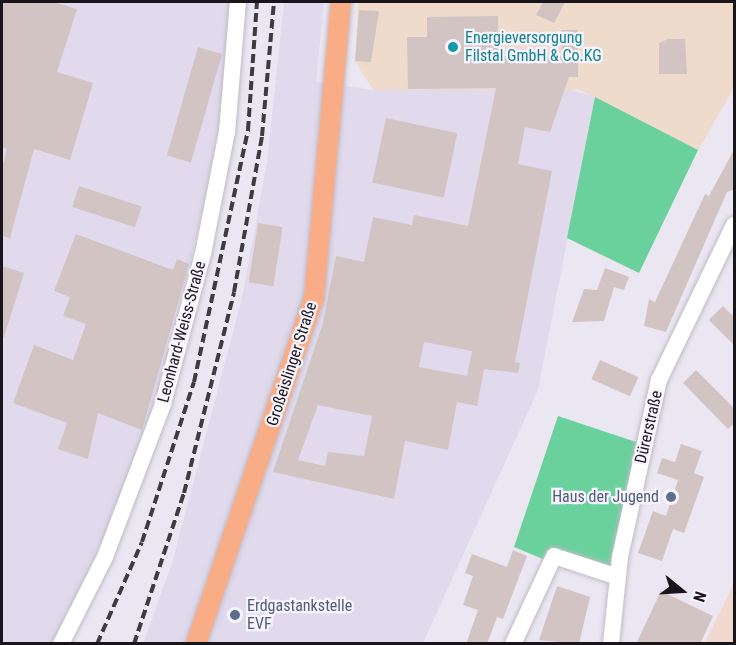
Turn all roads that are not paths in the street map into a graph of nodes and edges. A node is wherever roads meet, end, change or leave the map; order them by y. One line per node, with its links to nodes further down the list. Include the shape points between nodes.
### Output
1 (238, 2): 5 (street, Leonhard-Weiss-Straße, via 227,132 203,254 163,404 105,557)
2 (341, 2): 6 (main road, Großeislinger Straße, via 314,298)
3 (735, 225): 4 (street, Dürerstraße, via 659,380)
4 (618, 577): 7 (street, via 554,556); 8 (street, Dürerstraße)
5 (61, 644)
6 (196, 644)
7 (513, 644)
8 (611, 644)

